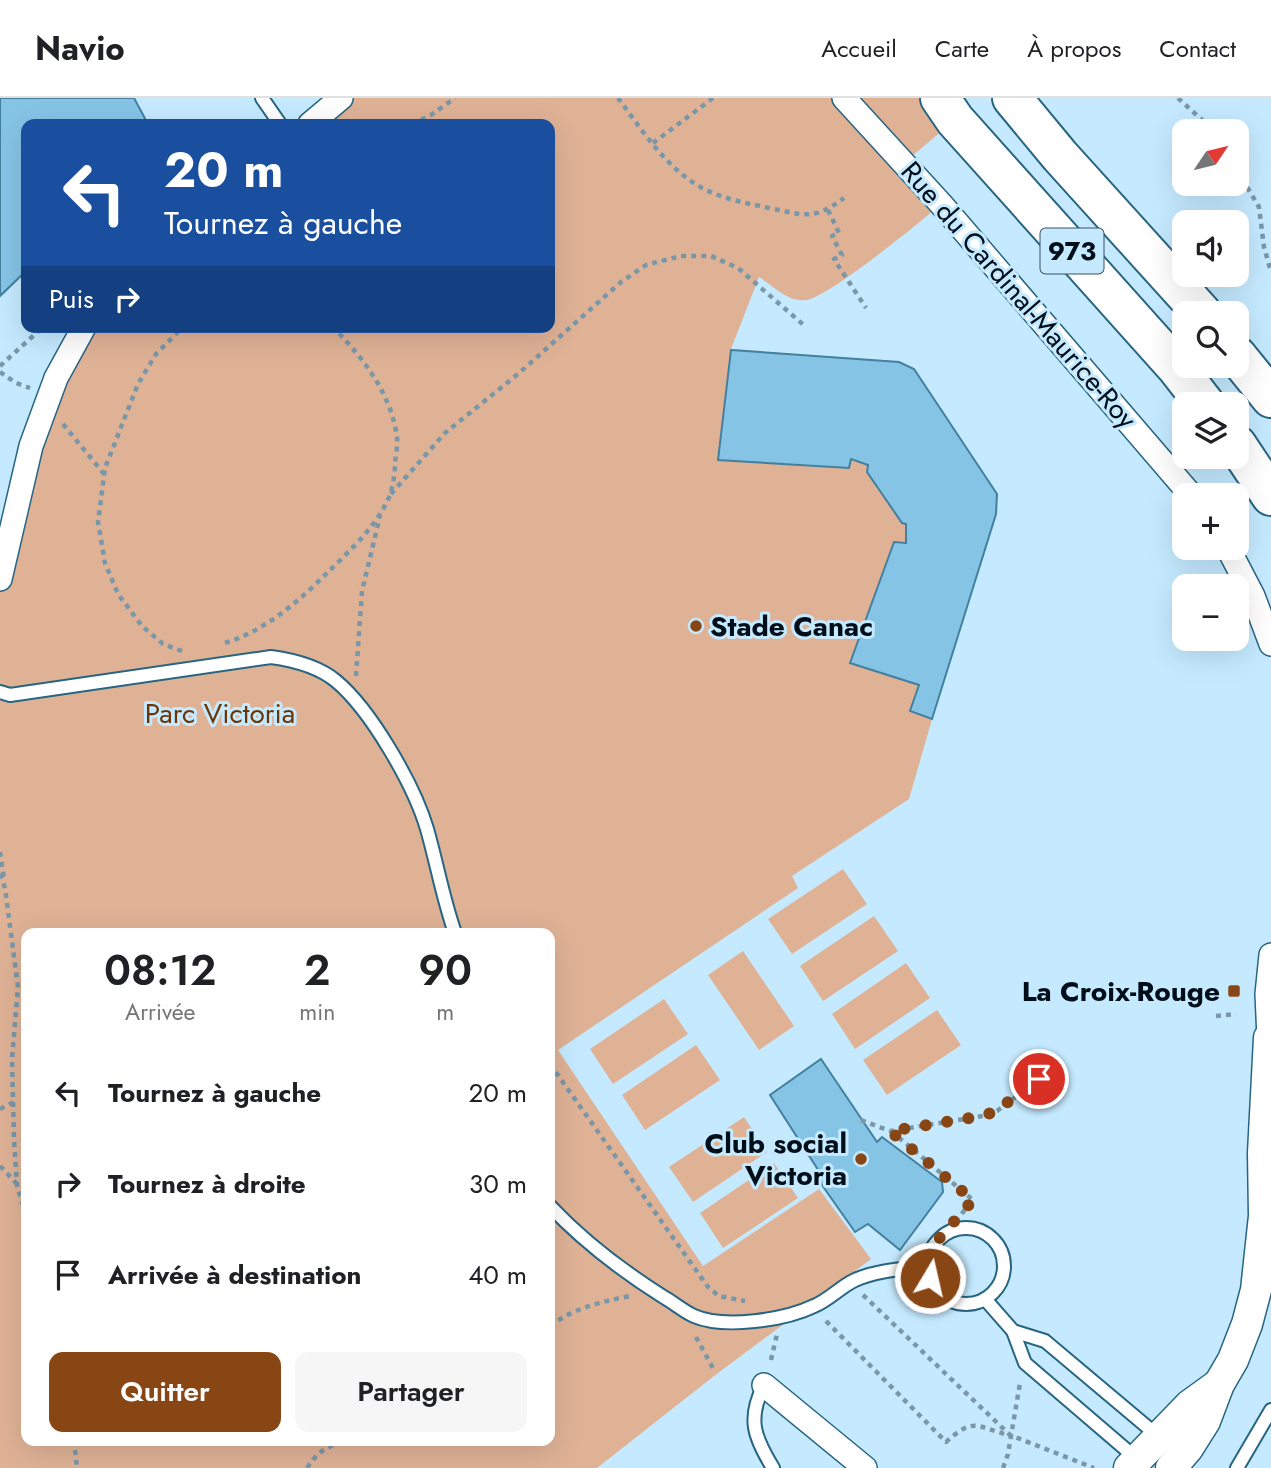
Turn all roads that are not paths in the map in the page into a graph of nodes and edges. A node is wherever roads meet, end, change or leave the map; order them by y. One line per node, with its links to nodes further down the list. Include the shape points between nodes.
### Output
1 (262, 98): 6 (lane)
2 (341, 98): 7 (street)
3 (844, 98): 14 (street, Rue du Cardinal-Maurice-Roy)
4 (1012, 98): 8 (highway, 973)
5 (941, 105): 11 (highway, 973)
6 (277, 119)
7 (316, 119)
8 (1191, 301)
9 (81, 333): 17 (street, via 56,378 31,446)
10 (1249, 370): 12 (highway)
11 (1196, 392)
12 (1271, 397)
13 (1249, 463): 15 (highway)
14 (1181, 483)
15 (1271, 496)
16 (1234, 560): 18 (street)
17 (0, 579)
18 (1271, 644)
19 (0, 692): 20 (lane, via 10,695 271,657 296,660 334,680 372,719 427,828)
20 (453, 928)
21 (1271, 955): 22 (street, via 1267,994)
22 (1270, 1038): 24 (street, via 1263,1153)
23 (555, 1211): 25 (lane, via 580,1238 654,1291 695,1316 718,1322 780,1317 815,1306 850,1283 878,1272)
24 (1268, 1220): 28 (street, via 1256,1290 1233,1360)
25 (928, 1266): 26 (lane, via 935,1288 952,1302); 26 (lane, via 935,1243 944,1235 955,1229 979,1230 998,1245 1003,1256 1001,1280)
26 (985, 1299): 27 (lane)
27 (1013, 1331): 31 (lane, via 1045,1341); 32 (lane, via 1025,1363)
28 (1219, 1384): 31 (street); 35 (street, via 1205,1421)
29 (764, 1385): 33 (lane, via 753,1414 754,1430); 34 (street)
30 (1271, 1409): 36 (lane)
31 (1158, 1437): 32 (street)
32 (1133, 1464)
33 (773, 1468)
34 (865, 1468)
35 (1171, 1468)
36 (1237, 1468)

